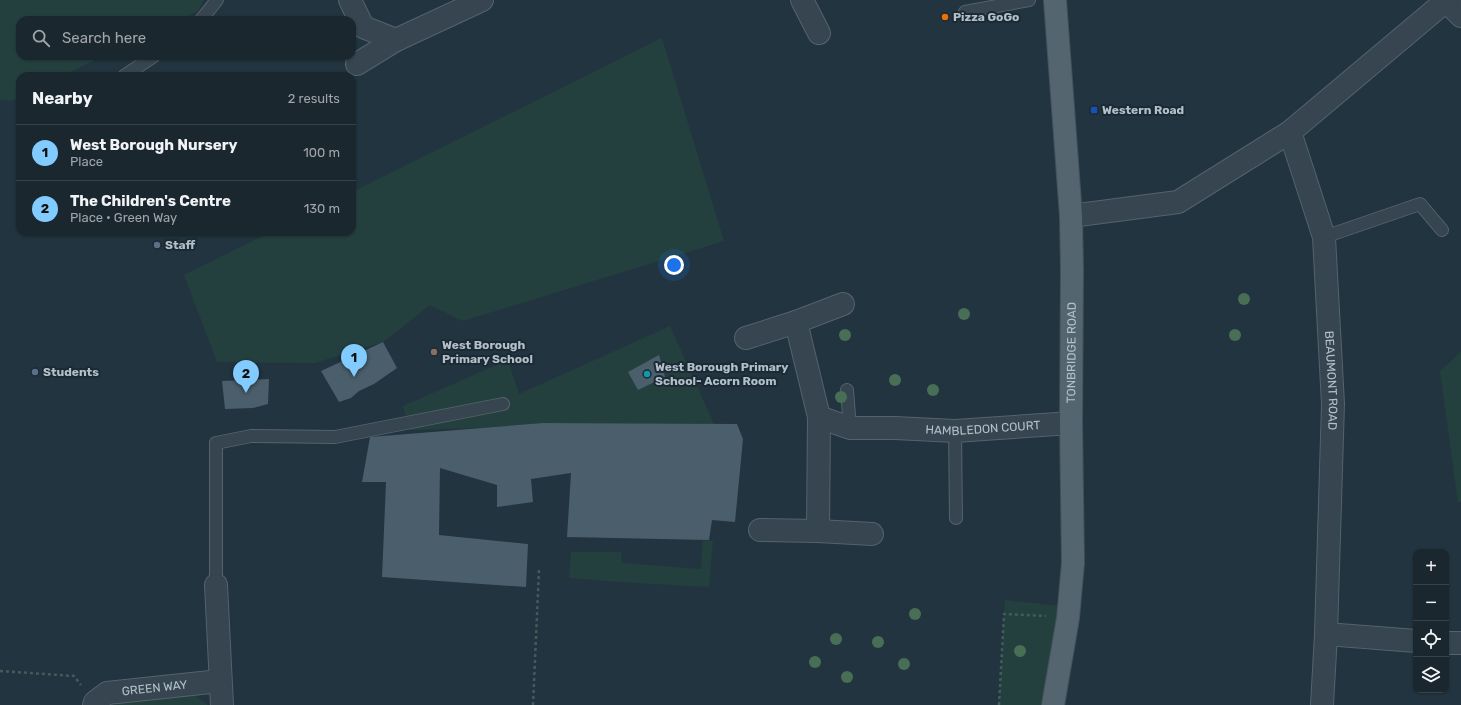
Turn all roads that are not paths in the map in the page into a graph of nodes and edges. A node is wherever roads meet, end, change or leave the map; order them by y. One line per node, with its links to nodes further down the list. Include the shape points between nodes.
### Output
1 (217, 0): 9 (lane)
2 (350, 0): 12 (street, via 363,27)
3 (482, 0): 12 (street)
4 (802, 0): 11 (street)
5 (1029, 0): 8 (lane)
6 (1055, 0): 17 (main road, TONBRIDGE ROAD)
7 (1446, 0): 10 (street); 16 (street)
8 (965, 12)
9 (204, 16)
10 (1461, 16)
11 (819, 33)
12 (396, 40): 14 (street)
13 (148, 60): 15 (lane)
14 (357, 64)
15 (130, 72)
16 (1290, 132): 17 (street, via 1178,202); 19 (street, BEAUMONT ROAD)
17 (1071, 216): 26 (main road, TONBRIDGE ROAD)
18 (1442, 230): 19 (lane, via 1420,204)
19 (1324, 237): 34 (street, BEAUMONT ROAD, via 1332,404)
20 (843, 304): 21 (street)
21 (796, 322): 22 (street); 25 (street)
22 (746, 338)
23 (847, 390): 27 (lane)
24 (503, 404): 33 (lane, via 335,437 251,436 216,443)
25 (819, 417): 27 (street, HAMBLEDON COURT); 31 (street)
26 (1071, 423): 28 (street, HAMBLEDON COURT); 41 (main road, TONBRIDGE ROAD, via 1073,564 1068,618)
27 (850, 428): 28 (street, HAMBLEDON COURT)
28 (955, 431): 29 (lane)
29 (956, 518)
30 (760, 530): 31 (street)
31 (818, 531): 32 (street)
32 (872, 534)
33 (216, 585): 38 (street)
34 (1326, 634): 35 (street); 42 (street, BEAUMONT ROAD)
35 (1413, 641)
36 (1449, 643): 37 (street)
37 (1461, 643)
38 (220, 681): 39 (street, GREEN WAY, via 107,693); 40 (street)
39 (94, 703)
40 (222, 705)
41 (1053, 705)
42 (1322, 705)

